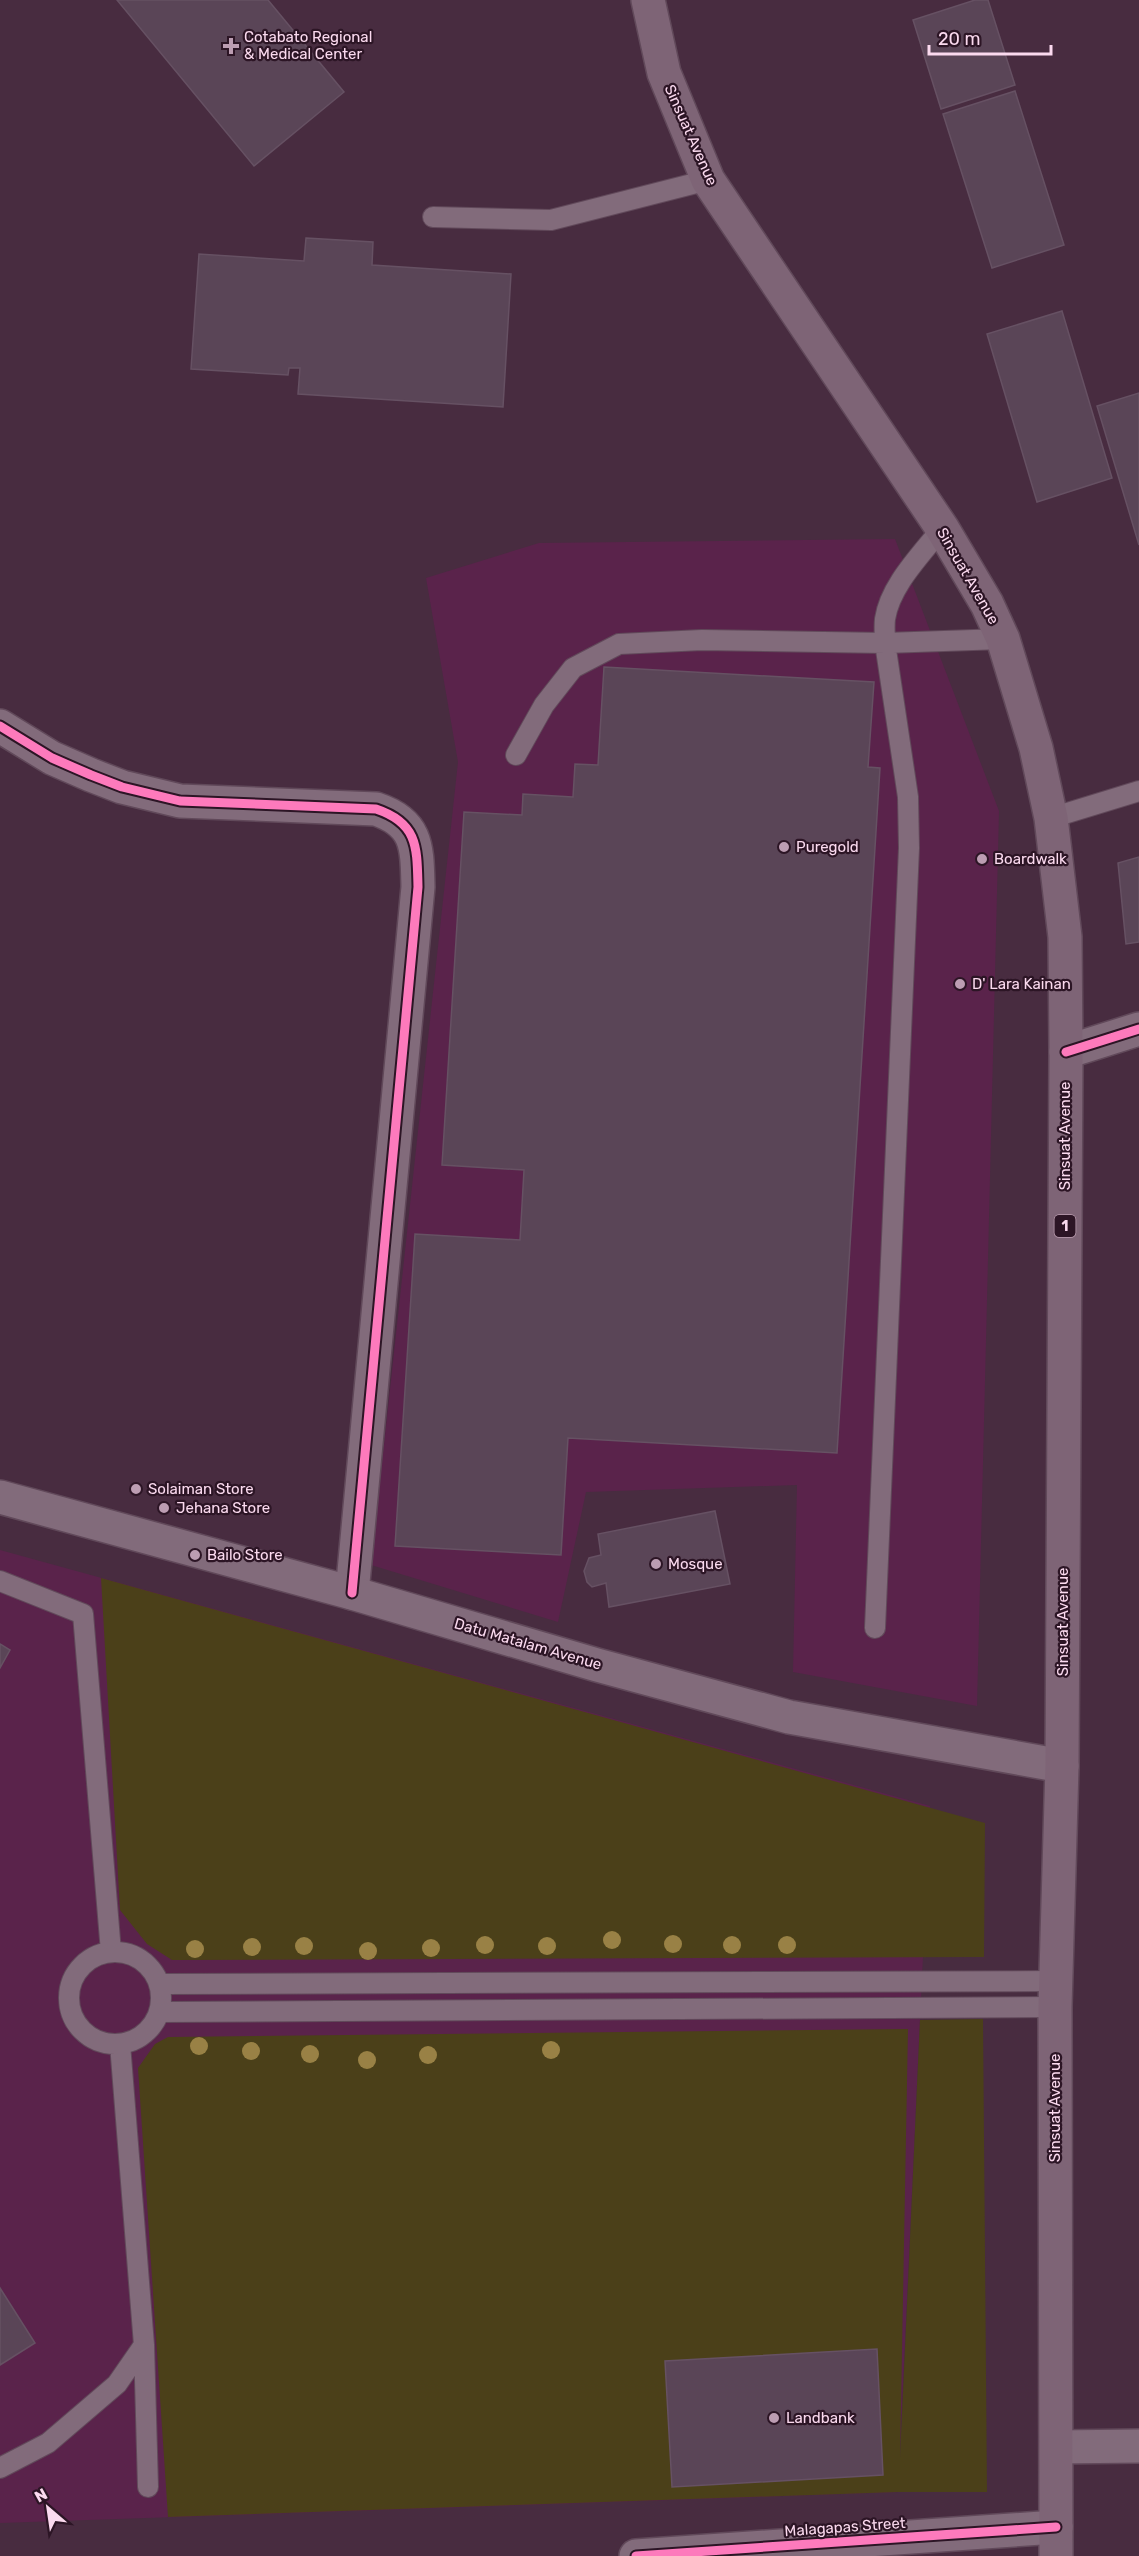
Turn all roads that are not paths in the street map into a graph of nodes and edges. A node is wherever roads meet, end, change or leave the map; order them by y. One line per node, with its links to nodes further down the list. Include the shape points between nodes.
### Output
1 (648, 0): 2 (main road, Sinsuat Avenue / 1, via 664,73)
2 (708, 180): 3 (lane, via 551,220); 4 (main road, Sinsuat Avenue / 1)
3 (433, 217)
4 (942, 528): 5 (main road, Sinsuat Avenue / 1, via 987,603); 6 (lane, via 890,602)
5 (1003, 639): 6 (lane); 10 (main road, Sinsuat Avenue / 1, via 1036,748)
6 (885, 643): 8 (lane, via 702,640 619,644 573,668 544,705); 16 (lane, via 908,797 909,848)
7 (0, 726): 15 (street, via 52,758 91,775 180,801 376,809 404,823 418,853 418,887)
8 (516, 755)
9 (1139, 791): 10 (lane)
10 (1051, 818): 12 (main road, Sinsuat Avenue / 1, via 1065,938)
11 (1139, 1029): 12 (street)
12 (1066, 1052): 17 (main road, Sinsuat Avenue / 1)
13 (0, 1497): 15 (street, Datu Matalam Avenue)
14 (0, 1581): 18 (lane, via 83,1614)
15 (352, 1593): 17 (street, Datu Matalam Avenue, via 789,1717)
16 (875, 1628)
17 (1062, 1766): 20 (main road, Sinsuat Avenue / 1)
18 (111, 1952): 19 (lane, via 127,1953 142,1960); 22 (lane, via 96,1956 83,1966 73,1979 69,1995 71,2011 89,2037)
19 (160, 1984): 20 (lane); 21 (lane)
20 (1056, 1994): 21 (lane); 25 (main road, Sinsuat Avenue / 1)
21 (159, 2012): 22 (lane, via 151,2028 137,2039)
22 (120, 2044): 23 (lane)
23 (144, 2345): 26 (lane, via 117,2384 48,2443); 27 (lane)
24 (1139, 2446): 25 (street)
25 (1057, 2447): 28 (main road, Sinsuat Avenue / 1)
26 (0, 2468)
27 (148, 2487)
28 (1056, 2542): 29 (street, Malagapas Street)
29 (636, 2556)

